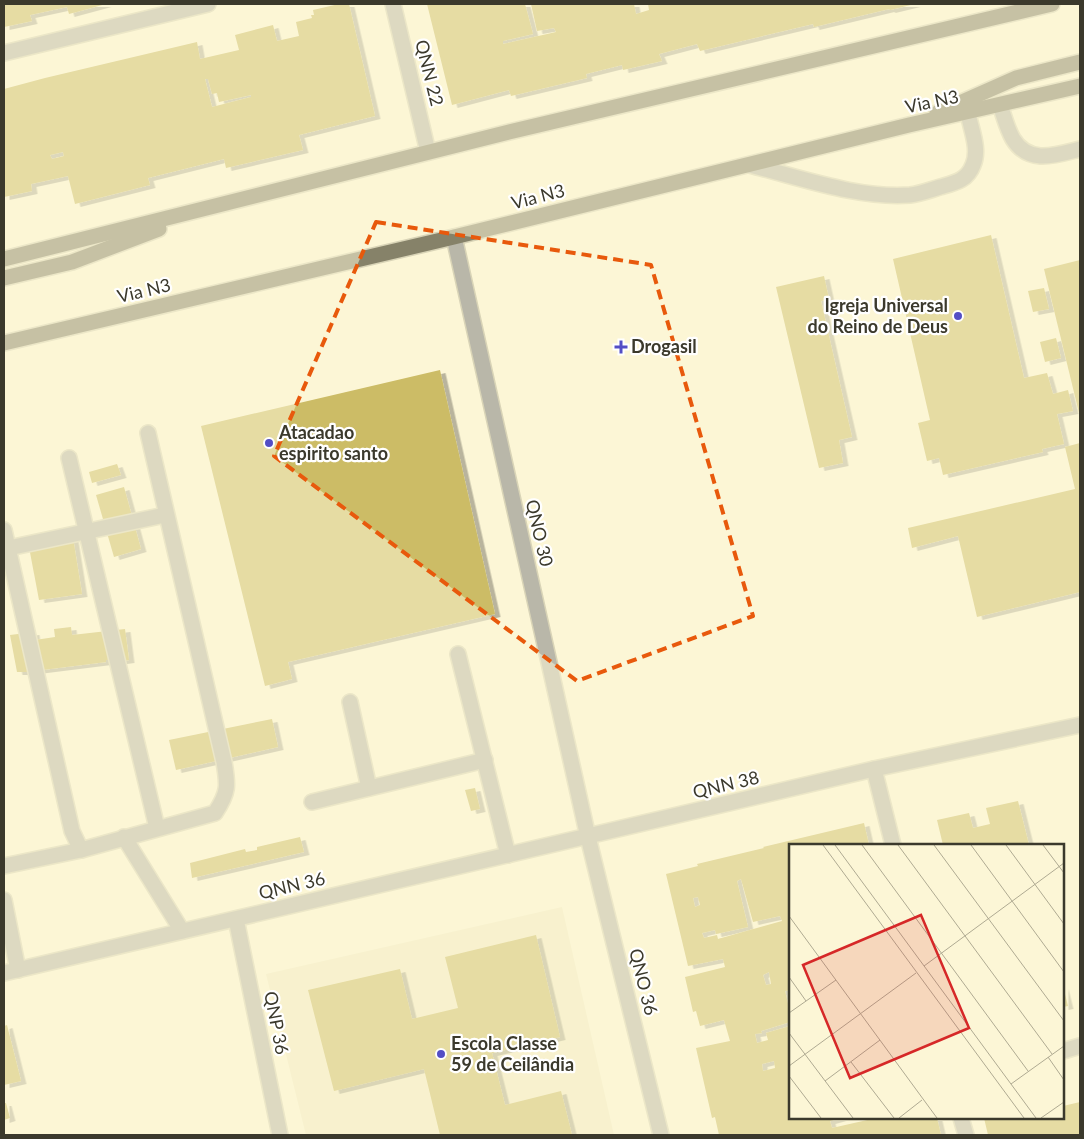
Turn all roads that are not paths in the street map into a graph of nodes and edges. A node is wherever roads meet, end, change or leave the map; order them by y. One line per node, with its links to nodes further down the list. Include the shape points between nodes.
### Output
1 (208, 4): 4 (street)
2 (393, 4): 11 (street, QNN 22)
3 (1052, 4): 11 (main road)
4 (4, 53)
5 (1080, 62): 9 (main road, via 1016,78)
6 (1080, 86): 7 (main road, Via N3)
7 (1000, 106): 8 (main road, Via N3); 10 (street, via 1013,138 1029,154 1051,157)
8 (968, 113): 9 (main road, Via N3); 12 (street, via 976,152 968,175 958,182 911,195 844,189)
9 (909, 126): 12 (main road, Via N3)
10 (1080, 149)
11 (428, 152): 13 (main road)
12 (749, 165): 14 (main road, Via N3)
13 (226, 204): 15 (main road); 16 (main road, via 72,262)
14 (454, 237): 17 (main road, Via N3); 32 (street, QNO 30)
15 (4, 259)
16 (4, 278)
17 (4, 343)
18 (148, 433): 20 (street)
19 (69, 458): 22 (street)
20 (166, 515): 22 (street); 31 (street, via 228,783 223,801 215,813)
21 (4, 530): 23 (street)
22 (86, 531): 23 (street); 31 (street)
23 (6, 548): 35 (street, via 72,831)
24 (458, 654): 27 (street)
25 (350, 702): 29 (street)
26 (1080, 725): 28 (street, QNN 38)
27 (485, 760): 29 (street); 36 (street)
28 (874, 769): 32 (street, QNN 38); 34 (street)
29 (369, 788): 30 (street)
30 (312, 802)
31 (158, 828): 33 (street)
32 (588, 837): 36 (street, QNN 36); 46 (street, QNO 36)
33 (124, 838): 35 (street); 40 (street)
34 (893, 844)
35 (81, 850): 37 (street)
36 (508, 855): 39 (street, QNN 36)
37 (4, 866)
38 (4, 900): 41 (street)
39 (236, 919): 40 (street, QNN 36); 45 (street, QNP 36)
40 (182, 932): 41 (street, QNN 36)
41 (11, 972)
42 (1080, 1046): 43 (street)
43 (1064, 1051)
44 (961, 1119): 47 (street)
45 (280, 1135)
46 (660, 1135)
47 (966, 1135)

